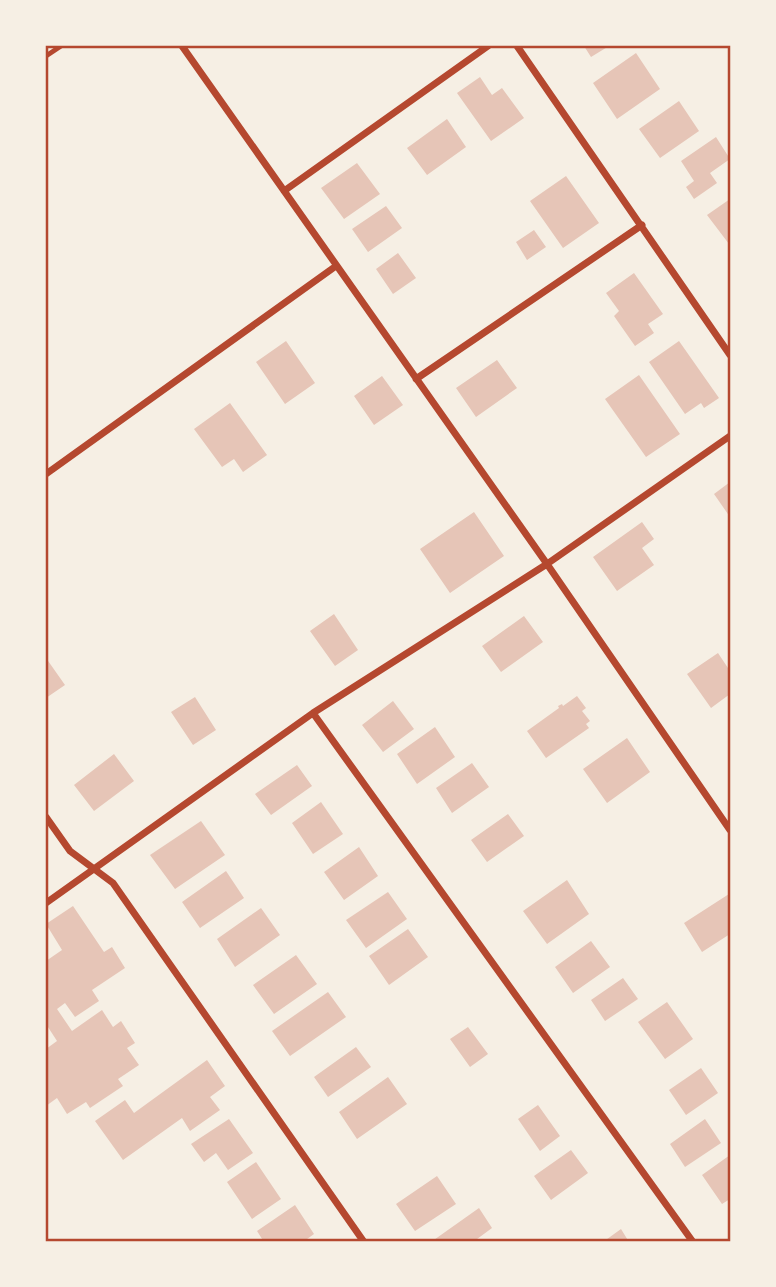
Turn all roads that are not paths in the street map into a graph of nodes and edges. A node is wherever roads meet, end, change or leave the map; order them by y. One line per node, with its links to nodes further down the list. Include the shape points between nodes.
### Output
1 (61, 46): 5 (lane)
2 (183, 46): 6 (street)
3 (488, 46): 6 (street)
4 (517, 46): 7 (street)
5 (46, 56)
6 (284, 191): 8 (street)
7 (642, 225): 9 (street); 10 (street)
8 (336, 266): 10 (street); 12 (street)
9 (730, 355)
10 (416, 379): 13 (street)
11 (730, 436): 13 (street)
12 (46, 474)
13 (547, 564): 14 (street); 16 (street)
14 (313, 713): 17 (street); 20 (street)
15 (46, 817): 17 (street, via 70,851)
16 (730, 830)
17 (94, 869): 18 (street); 19 (street, via 113,883)
18 (46, 903)
19 (364, 1241)
20 (693, 1241)

